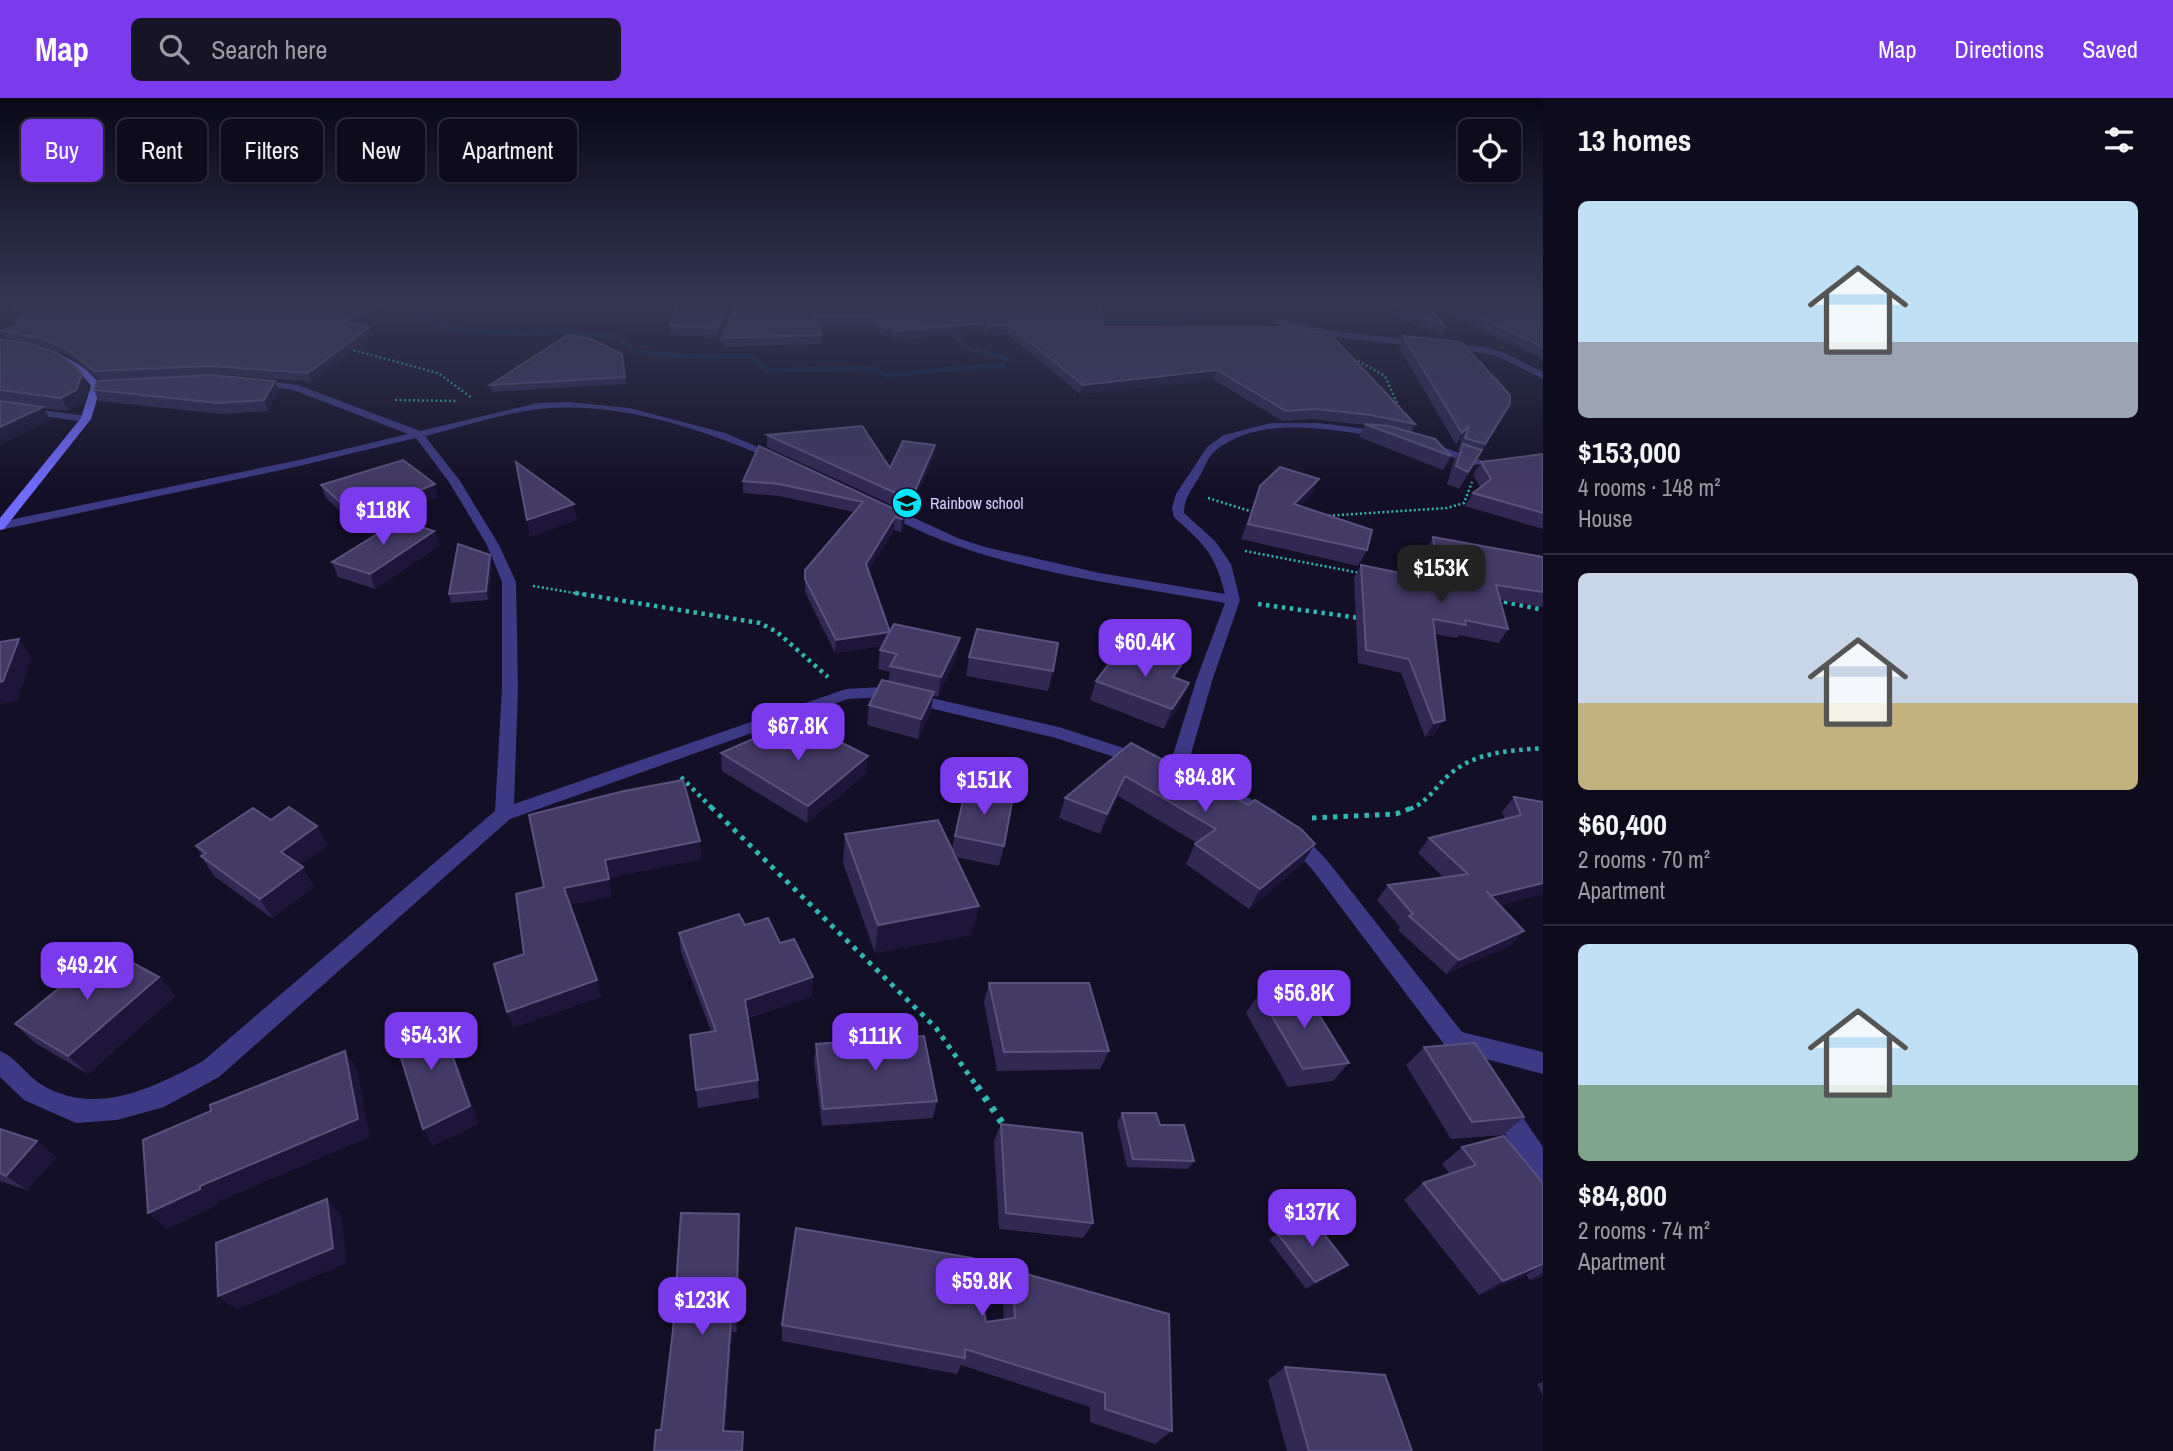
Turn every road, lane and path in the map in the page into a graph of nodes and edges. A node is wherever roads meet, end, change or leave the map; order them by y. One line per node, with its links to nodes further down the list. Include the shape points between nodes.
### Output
1 (80, 367): 8 (street)
2 (416, 367): 9 (path, via 438,373 476,401)
3 (1369, 367): 14 (path, via 1385,376)
4 (1528, 367): 5 (street)
5 (1543, 376)
6 (238, 382): 12 (street, via 295,387)
7 (109, 385): 8 (street)
8 (96, 386): 11 (street)
9 (395, 400)
10 (0, 407): 11 (street)
11 (86, 419): 21 (street)
12 (418, 434): 15 (street, via 538,406 594,405 692,427); 21 (street); 24 (street, via 454,481 493,545)
13 (1394, 436): 17 (street, via 1299,426 1235,434 1210,449)
14 (1413, 441): 16 (street)
15 (787, 463)
16 (1479, 463): 20 (path, via 1464,503)
17 (1184, 491): 19 (path); 22 (street, via 1177,500 1178,514)
18 (870, 502): 25 (street, via 982,551)
19 (1263, 513)
20 (1316, 516)
21 (0, 526)
22 (1210, 544): 23 (path); 25 (street, via 1224,564)
23 (1366, 574)
24 (509, 582): 29 (path, via 760,624 777,632); 33 (street, via 510,689)
25 (1233, 600): 28 (path); 32 (street)
26 (1493, 600): 27 (path)
27 (1543, 610)
28 (1363, 618)
29 (846, 694): 31 (street); 32 (street, via 883,692 1045,729)
30 (1543, 748): 34 (path, via 1485,754 1451,773 1422,804 1396,814)
31 (663, 759): 33 (street); 38 (path, via 936,1028)
32 (1177, 771): 34 (street)
33 (503, 814): 36 (street, via 211,1069 156,1099 76,1111 32,1092)
34 (1276, 819): 35 (street, via 1319,864)
35 (1458, 1041): 37 (street); 39 (street)
36 (0, 1062)
37 (1543, 1063)
38 (1003, 1124)
39 (1543, 1169)

